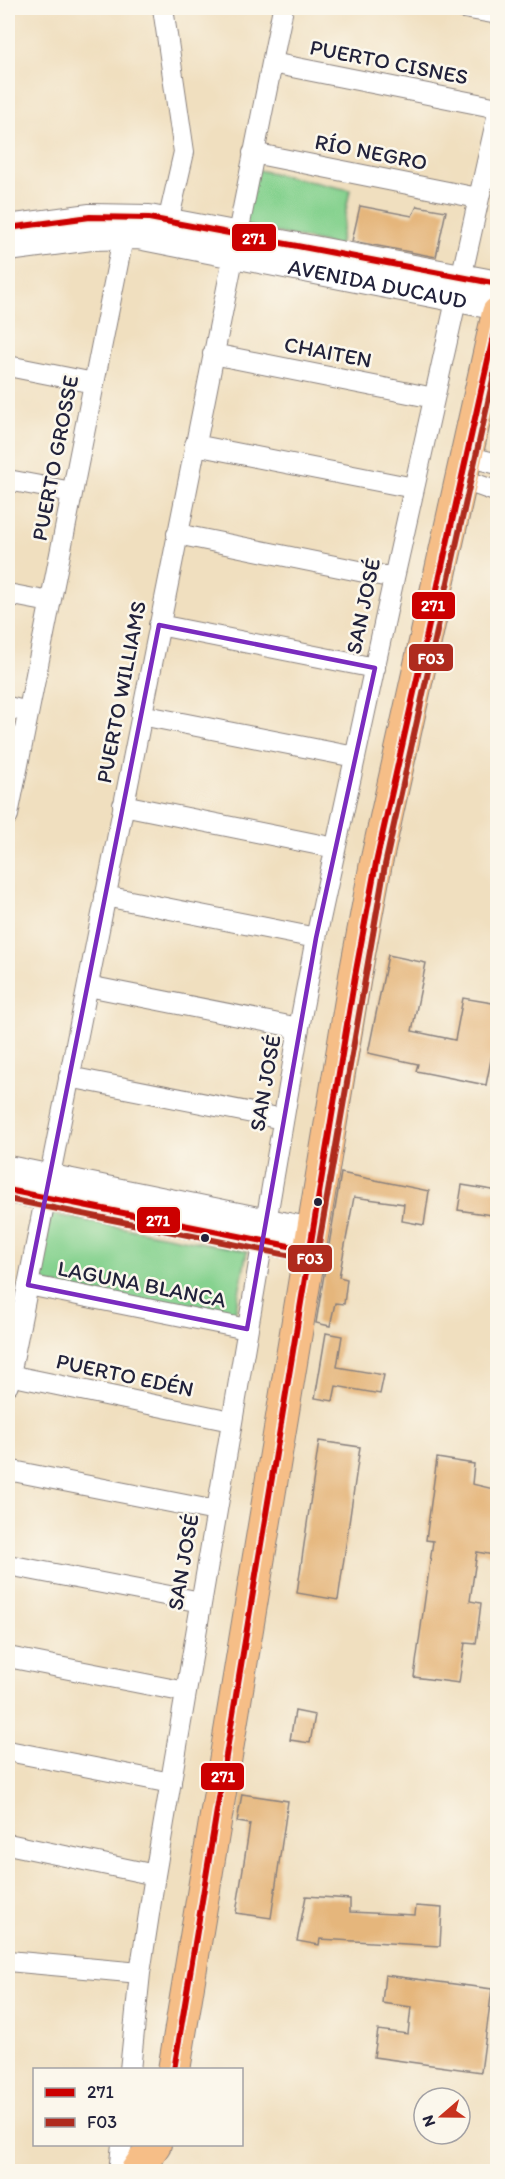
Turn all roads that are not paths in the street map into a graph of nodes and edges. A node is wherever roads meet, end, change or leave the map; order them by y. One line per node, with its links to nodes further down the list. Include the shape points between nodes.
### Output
1 (163, 8): 12 (street, via 184,152)
2 (283, 8): 5 (street, PUERTO WILLIAMS)
3 (464, 8): 4 (street)
4 (498, 14)
5 (272, 63): 6 (street, PUERTO CISNES); 8 (street, PUERTO WILLIAMS)
6 (498, 108)
7 (498, 113): 9 (street, SAN JOSÉ)
8 (254, 153): 9 (street, RÍO NEGRO); 13 (street, PUERTO WILLIAMS)
9 (478, 198): 16 (street, SAN JOSÉ)
10 (125, 226): 11 (street, AVENIDA DUCAUD, via 90,217); 12 (street, AVENIDA DUCAUD); 14 (street, AVENIDA DUCAUD, via 91,237); 21 (street, PUERTO GROSSE)
11 (8, 228)
12 (167, 230): 13 (street, AVENIDA DUCAUD)
13 (235, 244): 16 (street, AVENIDA DUCAUD); 19 (street, PUERTO WILLIAMS)
14 (8, 248)
15 (498, 284): 16 (street, AVENIDA DUCAUD)
16 (458, 289): 17 (street, AVENIDA DUCAUD); 22 (street, SAN JOSÉ)
17 (498, 307)
18 (498, 313): 25 (main road)
19 (213, 354): 22 (street, CHAITEN); 23 (street, PUERTO WILLIAMS)
20 (8, 366): 21 (street)
21 (94, 383): 28 (street, PUERTO GROSSE)
22 (434, 398): 27 (street, SAN JOSÉ)
23 (195, 445): 27 (street); 30 (street, PUERTO WILLIAMS)
24 (498, 464): 25 (street)
25 (463, 467): 29 (street); 53 (main road, via 376,863)
26 (8, 480): 28 (street)
27 (414, 488): 31 (street, SAN JOSÉ)
28 (72, 492): 33 (street, PUERTO GROSSE)
29 (498, 492)
30 (177, 534): 31 (street); 34 (street, PUERTO WILLIAMS)
31 (393, 578): 35 (street, SAN JOSÉ)
32 (8, 594): 33 (street)
33 (50, 602): 37 (street, PUERTO GROSSE)
34 (159, 625): 35 (street); 38 (street, PUERTO WILLIAMS)
35 (375, 668): 39 (street, SAN JOSÉ)
36 (8, 708): 37 (street)
37 (28, 712): 41 (street, PUERTO GROSSE)
38 (141, 715): 39 (street); 40 (street, PUERTO WILLIAMS)
39 (355, 758): 42 (street, SAN JOSÉ)
40 (123, 805): 42 (street); 43 (street, PUERTO WILLIAMS)
41 (8, 814)
42 (335, 848): 44 (street, SAN JOSÉ)
43 (105, 896): 44 (street); 45 (street, PUERTO WILLIAMS)
44 (316, 938): 46 (street, SAN JOSÉ)
45 (88, 986): 46 (street); 47 (street, PUERTO WILLIAMS)
46 (299, 1028): 48 (street, SAN JOSÉ)
47 (69, 1077): 48 (street); 50 (street, PUERTO WILLIAMS)
48 (283, 1119): 52 (street, SAN JOSÉ)
49 (8, 1169): 50 (street)
50 (48, 1188): 51 (street); 52 (street); 54 (street, PUERTO WILLIAMS)
51 (8, 1190)
52 (263, 1231): 53 (street); 55 (street, SAN JOSÉ)
53 (311, 1240): 71 (main road)
54 (28, 1285): 55 (street, LAGUNA BLANCA); 56 (street, PUERTO WILLIAMS)
55 (247, 1329): 57 (street, SAN JOSÉ)
56 (8, 1380): 57 (street, PUERTO EDÉN)
57 (231, 1421): 59 (street, SAN JOSÉ)
58 (8, 1470): 59 (street)
59 (216, 1510): 61 (street, SAN JOSÉ)
60 (8, 1565): 61 (street)
61 (201, 1602): 63 (street, SAN JOSÉ)
62 (8, 1657): 63 (street)
63 (186, 1692): 65 (street, SAN JOSÉ)
64 (8, 1751): 65 (street)
65 (171, 1783): 67 (street, SAN JOSÉ)
66 (8, 1844): 67 (street)
67 (155, 1875): 69 (street, SAN JOSÉ)
68 (8, 1961): 69 (street)
69 (140, 1973): 70 (street, SAN JOSÉ)
70 (130, 2068)
71 (174, 2068)
72 (122, 2146): 75 (street)
73 (154, 2146): 76 (main road)
74 (170, 2146): 77 (main road)
75 (118, 2172)
76 (136, 2172)
77 (166, 2172)

